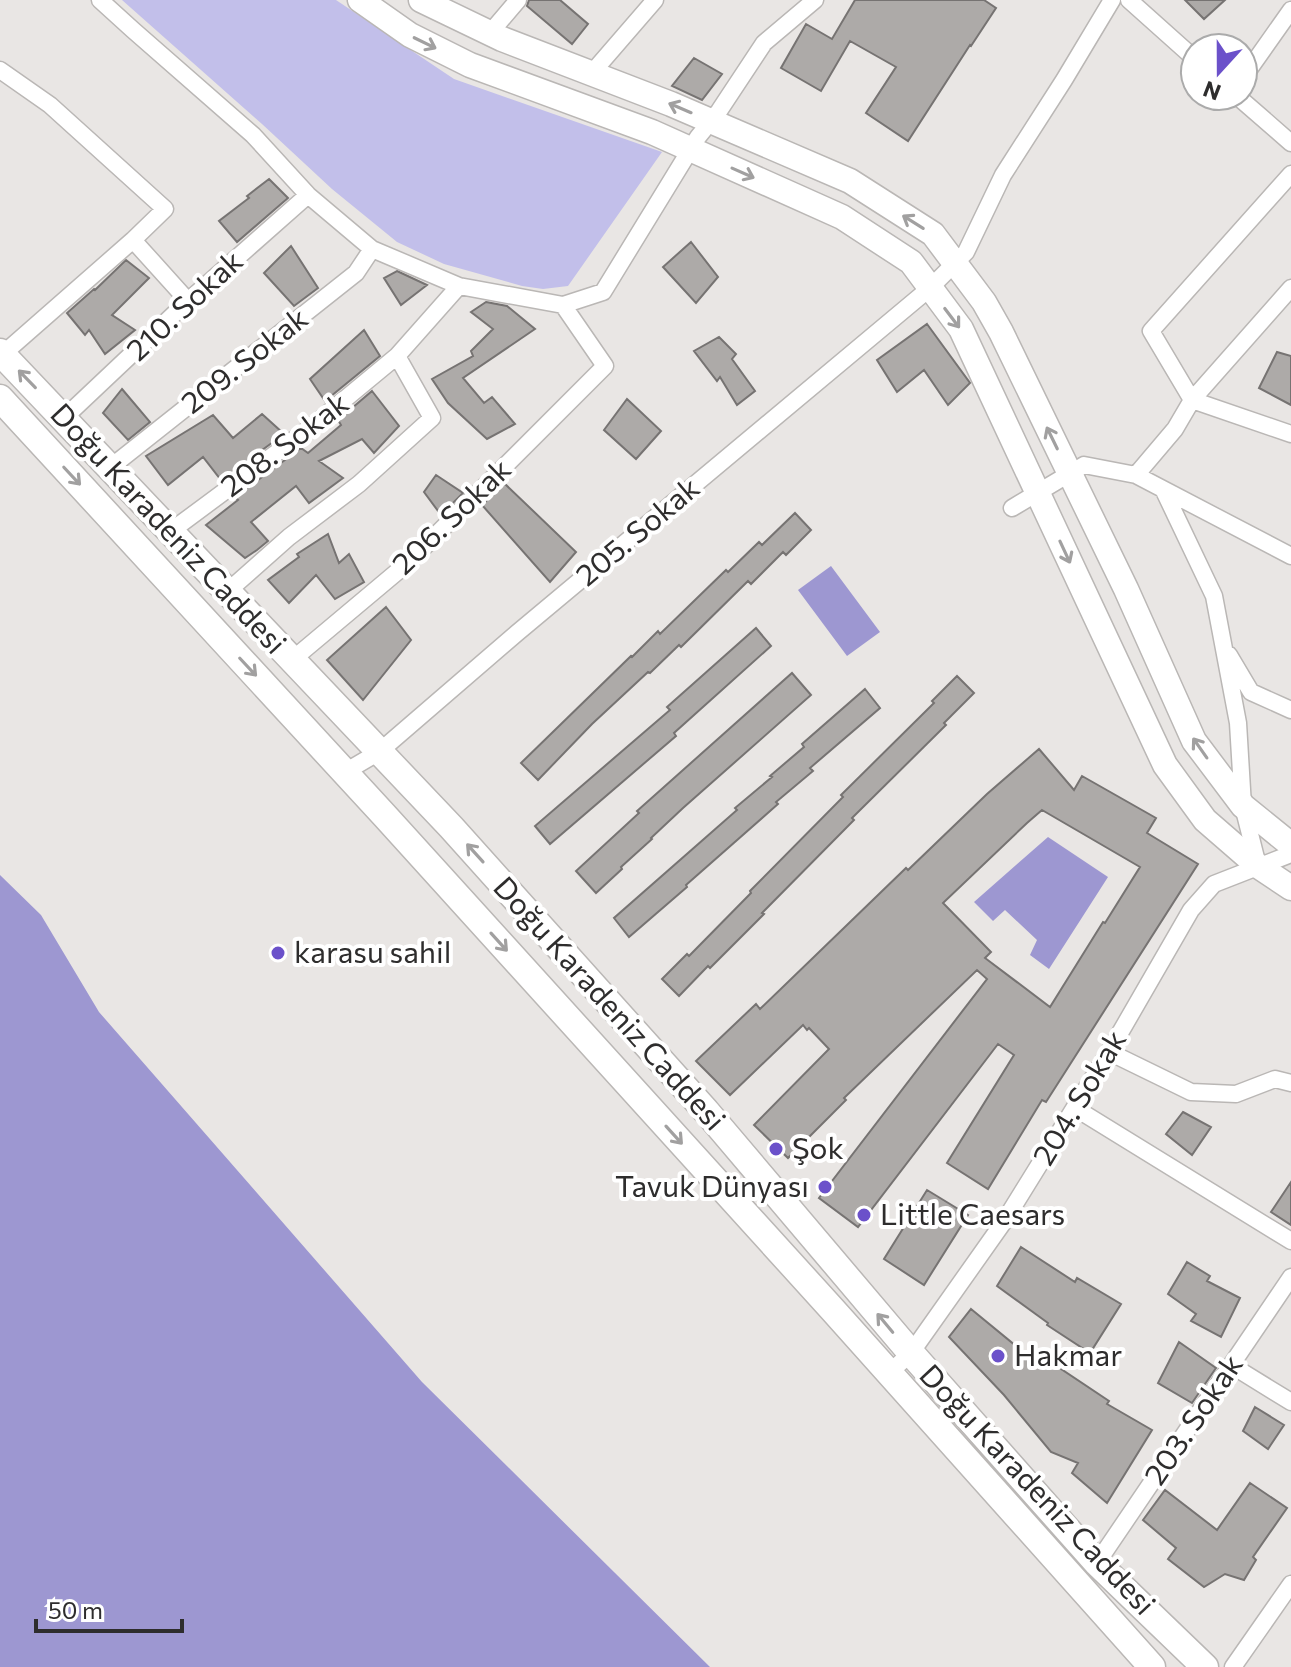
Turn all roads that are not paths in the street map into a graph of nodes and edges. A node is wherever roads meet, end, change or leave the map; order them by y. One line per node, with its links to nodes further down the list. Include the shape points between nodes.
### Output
1 (100, 0): 19 (street, via 253,135)
2 (360, 0): 16 (main road, one-way to 16, via 410,35 470,65 652,132)
3 (421, 0): 10 (main road)
4 (518, 0): 10 (street)
5 (655, 0): 14 (street)
6 (815, 0): 16 (street, via 764,43)
7 (1112, 0): 22 (street, 205. Sokak, via 1003,175)
8 (1129, 0): 11 (street)
9 (1291, 10): 12 (street)
10 (490, 33): 14 (main road)
11 (1179, 45)
12 (1259, 55)
13 (0, 70): 20 (street, via 50,105 165,209)
14 (591, 74): 16 (main road, one-way to 14)
15 (1255, 112): 17 (street)
16 (700, 136): 22 (main road, one-way to 16, via 933,234 850,181); 24 (main road, one-way to 24, via 911,262); 27 (street, via 603,292)
17 (1291, 143)
18 (1291, 174): 31 (street, via 1151,331)
19 (308, 195): 21 (street); 26 (street, 210. Sokak)
20 (133, 240): 26 (street); 28 (street)
21 (372, 249): 23 (street); 34 (street, 209. Sokak, via 356,273)
22 (955, 264): 24 (street, 205. Sokak); 35 (main road, one-way to 22, via 1001,332)
23 (459, 286): 27 (street); 29 (street, 208. Sokak)
24 (930, 288): 38 (main road, one-way to 38, via 961,329); 46 (street, 205. Sokak)
25 (1291, 288): 31 (street)
26 (188, 301): 32 (street, 210. Sokak)
27 (563, 305): 44 (street, 206. Sokak, via 605,366 410,561)
28 (1, 353): 32 (main road, Doğu Karadeniz Caddesi, one-way to 28)
29 (397, 356): 40 (street, 208. Sokak); 42 (street, via 432,418)
30 (0, 398): 47 (main road, Doğu Karadeniz Caddesi, one-way to 47)
31 (1192, 400): 33 (street); 36 (street)
32 (64, 418): 34 (main road, Doğu Karadeniz Caddesi)
33 (1291, 434)
34 (111, 467): 40 (main road, Doğu Karadeniz Caddesi)
35 (1070, 474): 36 (street, via 1084,465); 38 (street); 48 (main road, one-way to 35, via 1194,741)
36 (1136, 475): 37 (street)
37 (1164, 491): 41 (street); 43 (street, via 1214,596)
38 (1037, 493): 39 (street); 51 (main road, one-way to 51, via 1165,765 1205,820)
39 (1012, 508)
40 (171, 531): 42 (main road, Doğu Karadeniz Caddesi)
41 (1291, 556)
42 (228, 591): 44 (main road, Doğu Karadeniz Caddesi)
43 (1224, 647): 45 (street, via 1251,692); 48 (street, via 1238,723)
44 (292, 660): 46 (main road, Doğu Karadeniz Caddesi)
45 (1291, 710)
46 (379, 752): 47 (street, 205. Sokak); 58 (main road, Doğu Karadeniz Caddesi, one-way to 46, via 706,1111)
47 (345, 772): 60 (main road, Doğu Karadeniz Caddesi, one-way to 60)
48 (1243, 806): 49 (main road); 51 (street)
49 (1291, 845)
50 (1291, 854): 51 (street, 204. Sokak)
51 (1258, 866): 52 (main road); 53 (street, 204. Sokak, via 1214,884 1191,910)
52 (1291, 888)
53 (1109, 1052): 54 (street, via 1191,1092 1236,1094 1275,1079); 55 (street, 204. Sokak)
54 (1291, 1083)
55 (1075, 1108): 56 (street); 58 (street, 204. Sokak, via 1005,1220)
56 (1291, 1241)
57 (1291, 1277): 59 (street, 203. Sokak)
58 (911, 1353): 60 (street, 204. Sokak); 62 (main road, Doğu Karadeniz Caddesi)
59 (1231, 1365): 61 (street); 62 (street, 203. Sokak)
60 (889, 1373): 64 (main road, Doğu Karadeniz Caddesi)
61 (1291, 1402)
62 (1097, 1563): 65 (main road, Doğu Karadeniz Caddesi)
63 (1291, 1584): 66 (street)
64 (1152, 1667)
65 (1205, 1667)
66 (1233, 1667)

